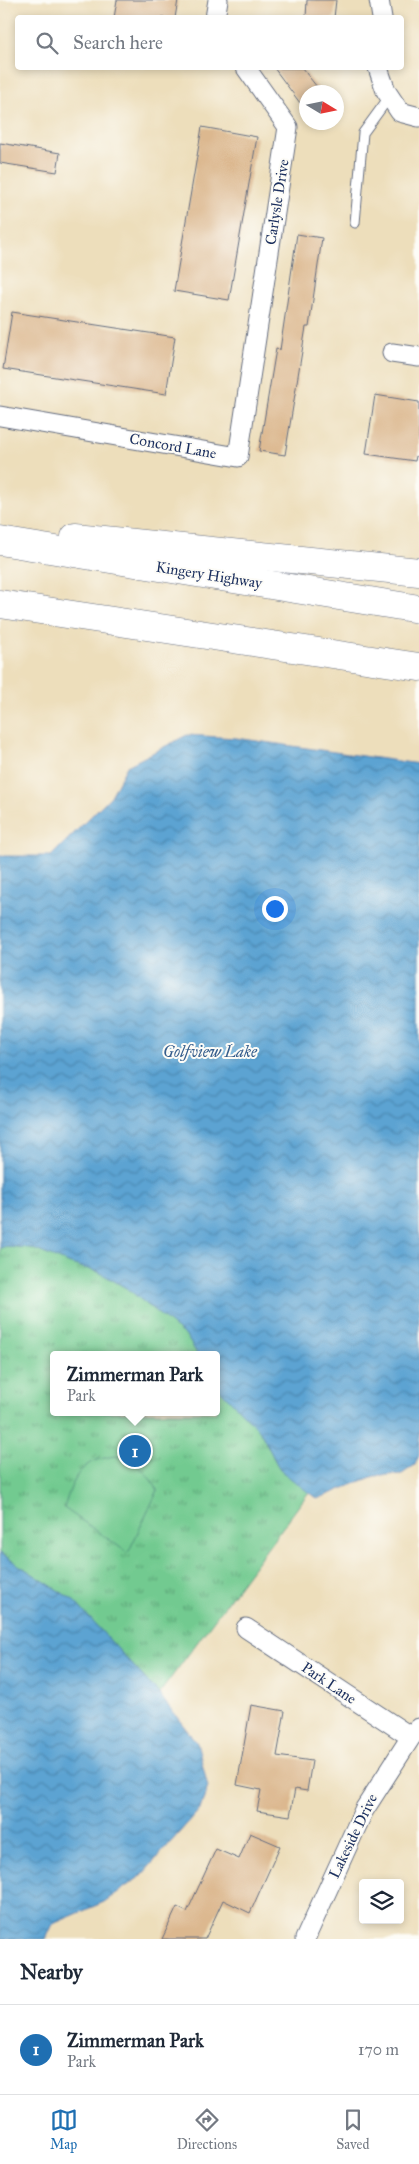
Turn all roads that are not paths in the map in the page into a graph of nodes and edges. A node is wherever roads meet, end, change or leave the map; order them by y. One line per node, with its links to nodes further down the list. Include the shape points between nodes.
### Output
1 (218, 0): 3 (street)
2 (379, 0): 4 (street)
3 (216, 15)
4 (382, 15)
5 (247, 70): 10 (street, Carlysle Drive, via 288,127)
6 (379, 70): 7 (street)
7 (390, 96): 8 (street, via 400,112); 9 (lane, via 363,133)
8 (419, 117)
9 (355, 222)
10 (255, 348): 13 (street, Concord Lane, via 238,457)
11 (392, 353): 12 (street)
12 (419, 357)
13 (0, 416)
14 (0, 530): 16 (highway)
15 (0, 541): 18 (highway, Kingery Highway)
16 (419, 572)
17 (0, 604): 19 (highway)
18 (419, 609)
19 (419, 666)
20 (246, 1628): 21 (street, Park Lane)
21 (415, 1732): 22 (street, Lakeside Drive, via 364,1810)
22 (305, 1939)

